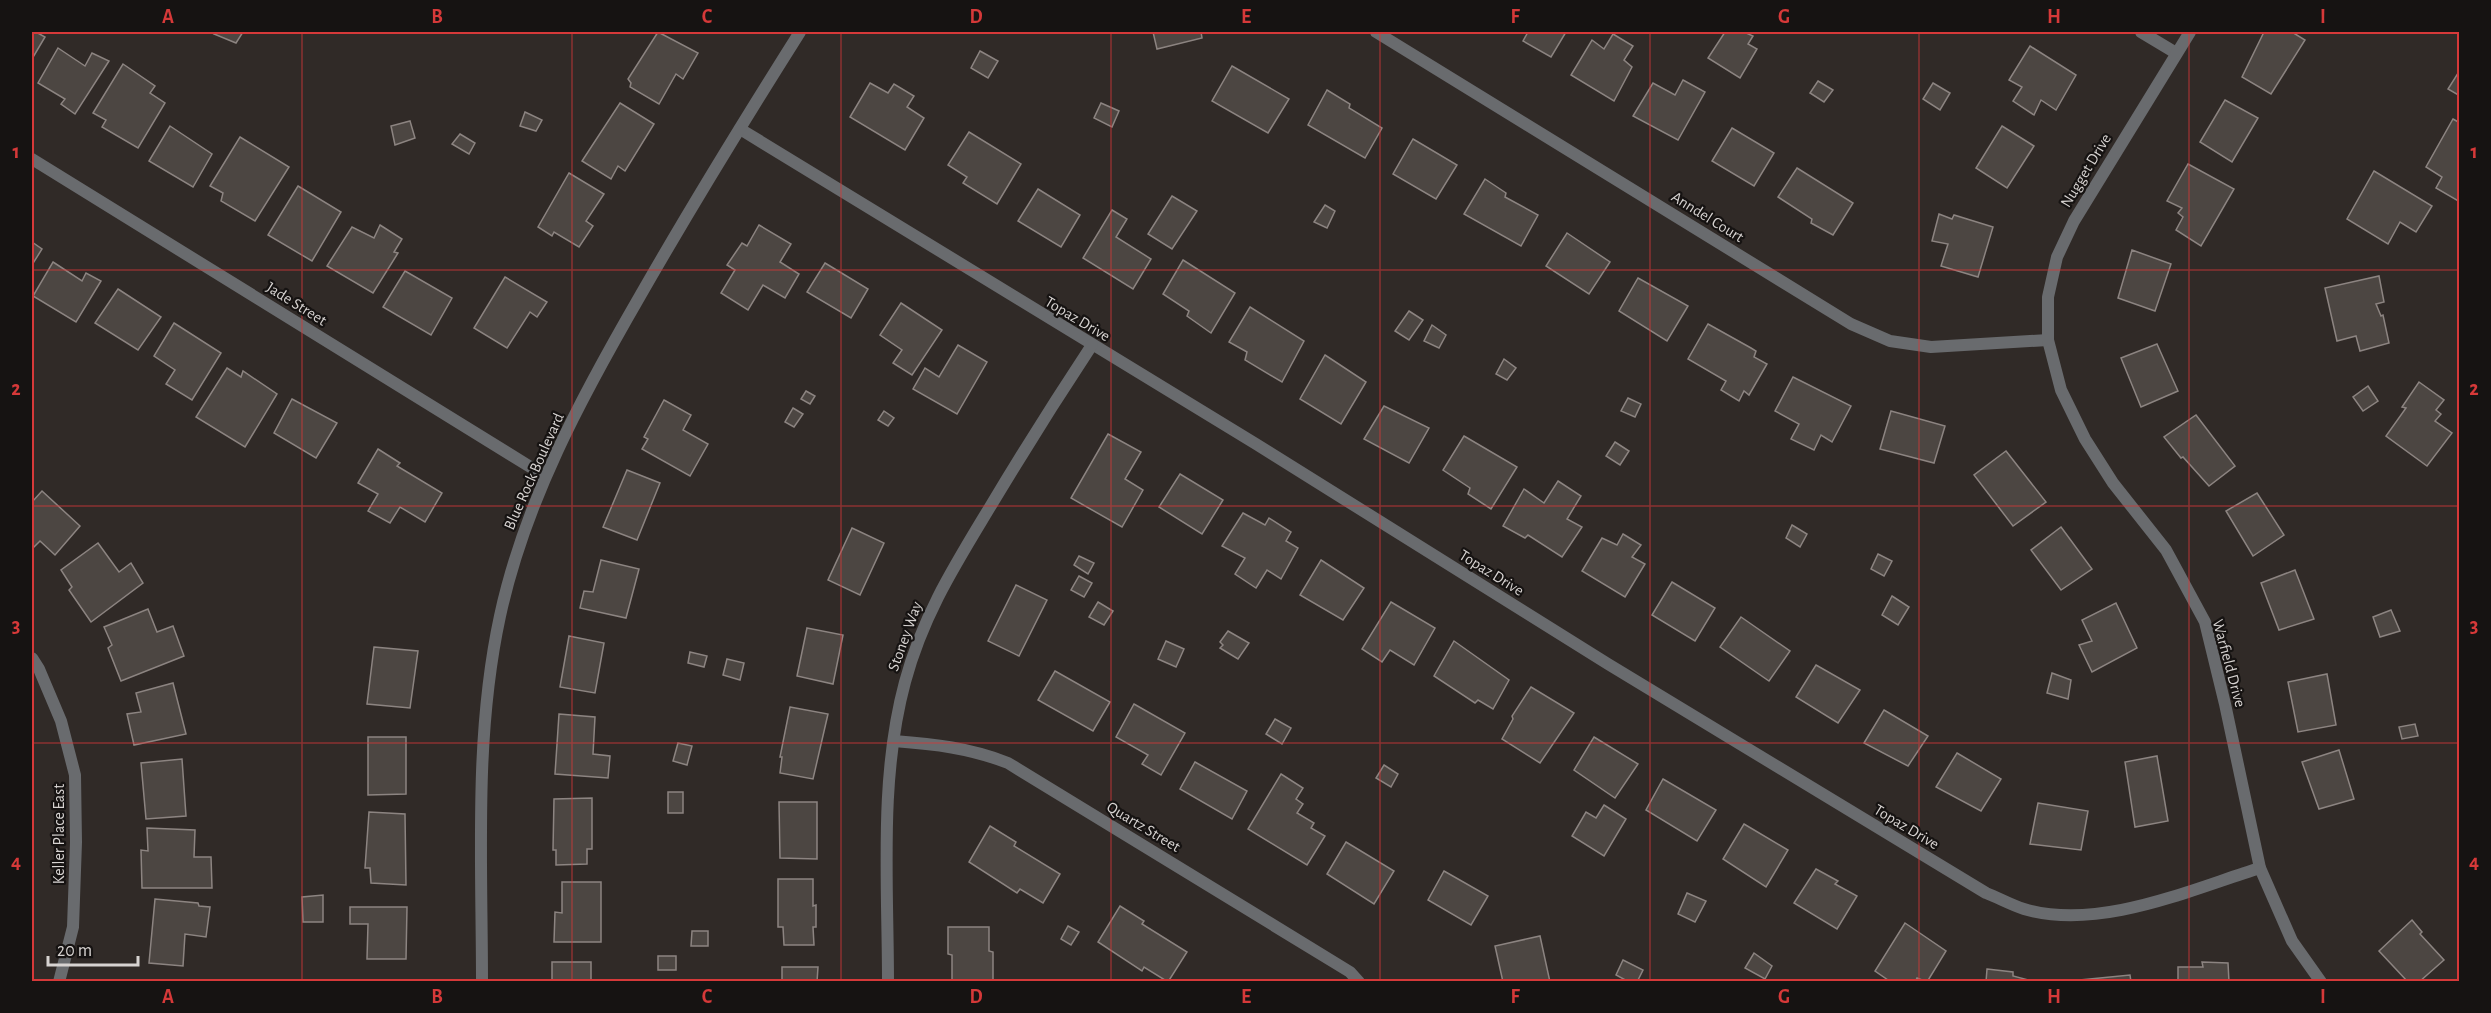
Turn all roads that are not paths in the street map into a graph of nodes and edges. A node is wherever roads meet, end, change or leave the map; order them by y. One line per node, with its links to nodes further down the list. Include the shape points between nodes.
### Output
1 (800, 32): 6 (street, Blue Rock Boulevard)
2 (1376, 32): 8 (street, Anndel Court, via 1851,324 1890,341 1931,347)
3 (2141, 32): 5 (street)
4 (2190, 32): 5 (street, Nugget Drive)
5 (2176, 53): 8 (street, Nugget Drive, via 2074,221 2057,257 2048,297)
6 (740, 129): 9 (street, Topaz Drive); 10 (street, Blue Rock Boulevard, via 601,363)
7 (32, 159): 10 (street, Jade Street)
8 (2048, 340): 13 (street, Warfield Drive, via 2061,390 2085,440 2166,550 2205,622)
9 (1092, 345): 12 (street, Stoney Way, via 938,593 904,683); 13 (street, Topaz Drive, via 1986,893 2025,909 2062,915 2106,914)
10 (545, 476): 15 (street, Blue Rock Boulevard, via 518,545 500,618 483,730)
11 (32, 658): 14 (street, Keller Place East, via 61,721 75,776 73,927)
12 (894, 741): 16 (street, Stoney Way, via 888,801); 17 (street, Quartz Street, via 950,746 1008,763 1281,929)
13 (2260, 868): 18 (street, Warfield Drive, via 2292,941)
14 (59, 981)
15 (482, 981)
16 (888, 981)
17 (1359, 981)
18 (2321, 981)

